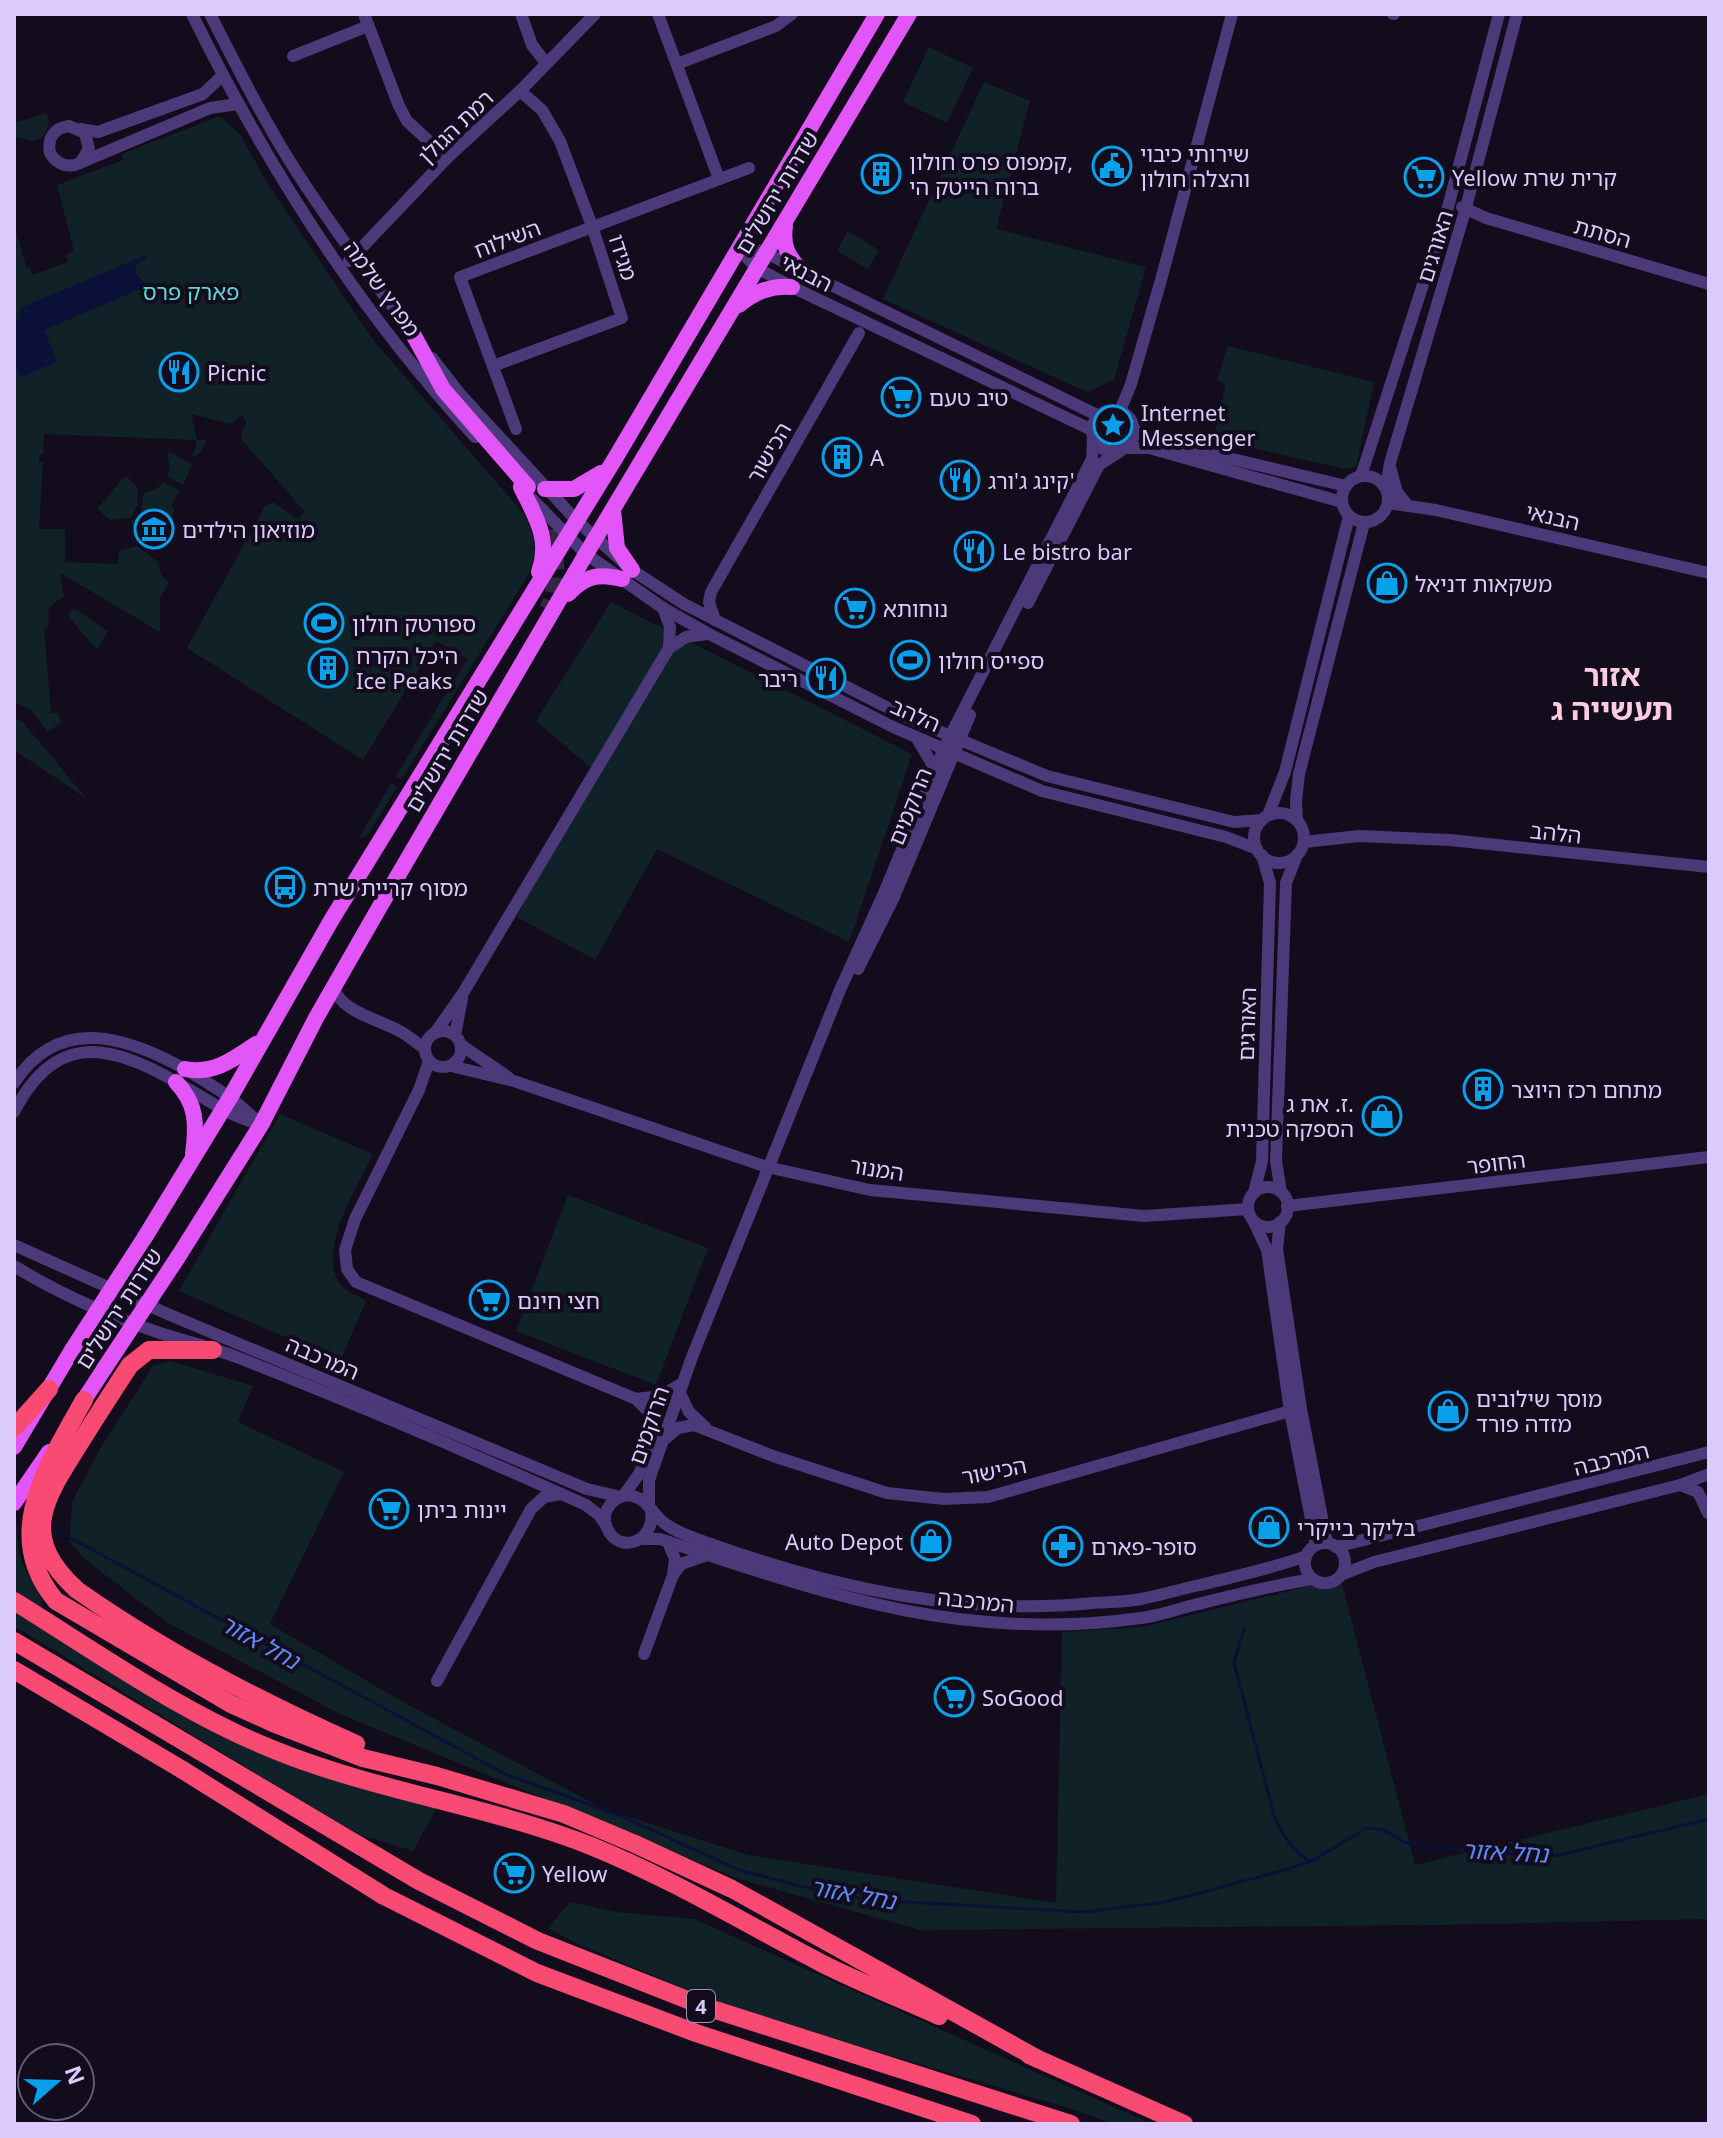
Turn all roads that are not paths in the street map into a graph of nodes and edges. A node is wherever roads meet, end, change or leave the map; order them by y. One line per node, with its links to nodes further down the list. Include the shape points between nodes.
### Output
1 (192, 14): 16 (street, מפרץ שלמה)
2 (210, 14): 30 (street, מפרץ שלמה, via 295,169)
3 (521, 14): 14 (street, via 532,45)
4 (595, 14): 14 (street, רמת הגולן)
5 (658, 14): 15 (street)
6 (792, 14): 15 (street, via 776,26)
7 (877, 14): 28 (main road, שדרות ירושלים)
8 (909, 14): 26 (main road, שדרות ירושלים)
9 (1232, 14): 42 (street)
10 (1499, 14): 24 (street, האורגים)
11 (1517, 14): 25 (street, האורגים)
12 (366, 20): 13 (street); 20 (street, via 407,121)
13 (293, 56)
14 (546, 63): 17 (street, רמת הגולן)
15 (677, 64): 23 (street)
16 (222, 76): 18 (street, מפרץ שלמה); 19 (street, via 203,94 98,132)
17 (520, 91): 20 (street, רמת הגולן); 27 (street, מגידו, via 552,124)
18 (238, 104): 21 (street, via 217,105); 31 (street, מפרץ שלמה)
19 (81, 129): 21 (street, via 89,143); 21 (street, via 63,127 49,144 60,164)
20 (447, 158): 30 (street, רמת הגולן)
21 (80, 163)
22 (749, 168): 23 (street, השילוח)
23 (719, 179): 27 (street, השילוח)
24 (1454, 186): 25 (street, via 1459,205); 50 (street, האורגים)
25 (1467, 205): 34 (street, הסתת, via 1486,218); 49 (street, האורגים)
26 (788, 216): 29 (main road, שדרות ירושלים); 33 (main road, via 783,240)
27 (592, 226): 41 (street, מגידו, via 622,318); 41 (street, השילוח, via 460,277)
28 (739, 250): 29 (street, הבנאי); 32 (street, הבנאי); 48 (main road, שדרות ירושלים)
29 (766, 253): 32 (main road, שדרות ירושלים); 33 (street, הבנאי)
30 (354, 257): 31 (street, רמת הגולן); 40 (street, מפרץ שלמה)
31 (342, 267): 52 (street, מפרץ שלמה, via 447,405)
32 (757, 268): 35 (street, הבנאי); 36 (main road, שדרות ירושלים)
33 (801, 271): 43 (street, הבנאי)
34 (1709, 284)
35 (792, 287): 36 (main road, via 767,288); 37 (street, הבנאי)
36 (728, 314): 57 (main road, שדרות ירושלים)
37 (853, 317): 38 (street, הבנאי); 39 (street)
38 (876, 328): 39 (street); 46 (street, הבנאי)
39 (859, 333): 65 (street, הכישור)
40 (413, 334): 52 (main road, via 443,389)
41 (493, 366): 44 (street, השילוח)
42 (1120, 411): 43 (street); 45 (street)
43 (1099, 416): 46 (street)
44 (516, 429)
45 (1134, 430): 47 (street); 51 (street, via 1152,440)
46 (1092, 434): 47 (street, via 1106,452); 73 (street, הרוקמים, via 1092,459)
47 (1123, 450): 54 (street, via 1149,448); 73 (street, הרוקמים, via 1099,465)
48 (616, 457): 52 (main road, via 574,489); 60 (main road, שדרות ירושלים)
49 (1390, 463): 53 (street, האורגים); 56 (street, via 1397,492)
50 (1361, 476): 51 (street); 53 (street, via 1375,478)
51 (1346, 486): 54 (street)
52 (531, 488): 60 (street, מפרץ שלמה); 60 (street, מפרץ שלמה); 66 (main road, via 544,540)
53 (1386, 488): 55 (street)
54 (1342, 502): 58 (street)
55 (1388, 503): 56 (street, הבנאי); 59 (street, via 1380,517)
56 (1408, 506): 63 (street, הבנאי)
57 (613, 508): 61 (main road, שדרות ירושלים); 64 (main road, via 617,548)
58 (1349, 516): 59 (street); 80 (street, via 1285,772)
59 (1364, 523): 81 (street, via 1299,774)
60 (571, 527): 61 (street, מפרץ שלמה); 62 (street, מפרץ שלמה); 66 (main road, שדרות ירושלים)
61 (596, 538): 62 (main road, שדרות ירושלים); 64 (street, הלהב)
62 (586, 554): 64 (street, הלהב); 69 (main road, שדרות ירושלים)
63 (1709, 573)
64 (627, 574): 67 (street, הלהב); 68 (street, הלהב); 69 (main road, via 591,576)
65 (711, 592): 67 (street); 70 (street)
66 (528, 601): 93 (main road, שדרות ירושלים)
67 (684, 604): 70 (street, הלהב)
68 (663, 608): 71 (street, הלהב); 72 (street, via 670,627)
69 (546, 617): 86 (main road, שדרות ירושלים)
70 (715, 620): 74 (street, הלהב)
71 (709, 634): 72 (street, via 686,637); 75 (street, הלהב)
72 (669, 648): 87 (street)
73 (964, 719): 74 (street, via 941,728); 76 (street, הרוקמים); 77 (street)
74 (925, 726): 76 (street, הלהב)
75 (916, 737): 76 (street, הלהב); 79 (street)
76 (952, 744): 77 (street, הלהב); 78 (street, הלהב); 79 (street, הרוקמים)
77 (977, 747): 80 (street, הלהב, via 1047,776 1234,822)
78 (974, 762): 79 (street); 83 (street, הלהב, via 1042,791 1226,837)
79 (940, 771): 103 (street, הרוקמים, via 894,897 833,1013)
80 (1265, 818): 81 (street, via 1286,814); 83 (street, via 1255,831)
81 (1297, 820): 82 (street)
82 (1304, 842): 84 (street); 85 (street, הלהב, via 1359,836 1450,840)
83 (1260, 852): 84 (street, via 1280,863); 105 (street, האורגים, via 1270,883 1262,1161)
84 (1297, 855): 104 (street, האורגים, via 1286,883 1276,1161)
85 (1709, 867)
86 (334, 987): 88 (street, המנור); 89 (main road, שדרות ירושלים)
87 (463, 993): 91 (street); 92 (street)
88 (346, 1005): 89 (street, via 330,1007); 90 (street, המנור)
89 (316, 1018): 100 (main road, שדרות ירושלים)
90 (402, 1033): 91 (street, המנור); 94 (street, המנור)
91 (433, 1034): 92 (street, המנור, via 445,1031); 94 (street)
92 (458, 1040): 94 (street, via 460,1057); 96 (street, המנור)
93 (261, 1041): 95 (main road, via 216,1067); 98 (main road, שדרות ירושלים)
94 (436, 1061): 96 (street, המנור); 115 (street, via 355,1219 345,1250 347,1269 356,1282)
95 (180, 1075): 97 (street, via 135,1044 92,1037 52,1046); 98 (street); 99 (street, via 115,1054 73,1055 37,1075); 102 (main road, via 196,1116)
96 (514, 1081): 103 (street, המנור)
97 (14, 1083)
98 (227, 1102): 100 (street); 102 (main road, שדרות ירושלים)
99 (14, 1112)
100 (261, 1125): 116 (main road, שדרות ירושלים, bridge)
101 (1709, 1157): 106 (street, החופר)
102 (192, 1159): 113 (main road, שדרות ירושלים, bridge)
103 (767, 1167): 107 (street, המנור, via 870,1190 1084,1211 1144,1216); 114 (street, הרוקמים)
104 (1281, 1192): 105 (street, via 1267,1187); 106 (street)
105 (1254, 1193): 107 (street)
106 (1287, 1206): 109 (street)
107 (1248, 1209): 108 (street)
108 (1254, 1222): 109 (street); 117 (street, via 1267,1250)
109 (1280, 1222): 135 (street, via 1277,1249)
110 (14, 1245): 127 (street, המרכבה, via 587,1489)
111 (14, 1266): 112 (street, המרכבה, via 83,1302)
112 (213, 1350): 124 (street, המרכבה, via 391,1418); 146 (highway, via 149,1350 130,1365 49,1495 42,1519 47,1554 77,1590 181,1656 316,1726)
113 (49, 1389): 118 (highway); 121 (main road, שדרות ירושלים)
114 (679, 1389): 115 (street); 119 (street, הכישור, via 689,1412); 120 (street, הרוקמים)
115 (636, 1399): 120 (street, via 649,1412)
116 (84, 1400): 128 (main road, שדרות ירושלים); 146 (highway, via 26,1515 24,1543 44,1590 80,1617 231,1704 363,1758)
117 (1290, 1411): 119 (street, הכישור, via 988,1497 944,1499 887,1493); 135 (street)
118 (14, 1428)
119 (708, 1429): 120 (street, via 686,1425)
120 (660, 1439): 127 (street, הרוקמים); 130 (street, הרוקמים, via 649,1480)
121 (14, 1447)
122 (1709, 1452): 135 (street, המרכבה)
123 (1709, 1474): 125 (street, המרכבה)
124 (522, 1476): 126 (street, המרכבה); 129 (street)
125 (1680, 1485): 131 (street, via 1698,1492); 139 (street, המרכבה, via 1374,1562)
126 (561, 1494): 129 (street, via 544,1497); 132 (street, המרכבה, via 595,1511)
127 (623, 1496): 130 (street, via 640,1498); 132 (street, via 610,1503)
128 (14, 1503)
129 (531, 1509): 145 (street)
130 (650, 1509): 133 (street, via 651,1527); 137 (street, המרכבה, via 668,1526 696,1538 841,1584 977,1606 1047,1608 1140,1599)
131 (1709, 1511)
132 (606, 1525): 133 (street, via 620,1541)
133 (641, 1539): 134 (street, המרכבה)
134 (668, 1542): 136 (street, המרכבה); 138 (street, via 674,1550)
135 (1326, 1545): 137 (street); 139 (street, via 1344,1560)
136 (707, 1555): 138 (street, via 681,1564); 140 (street, המרכבה, via 888,1609 1020,1625 1143,1618)
137 (1306, 1556): 140 (street)
138 (673, 1575): 143 (street)
139 (1341, 1575): 140 (street, via 1328,1582)
140 (1313, 1579)
141 (14, 1601): 147 (highway, via 234,1732 362,1779 590,1846 691,1891 826,1965)
142 (14, 1641): 149 (highway, 4, via 419,1881 538,1941 703,2006)
143 (644, 1654)
144 (14, 1670): 148 (highway, 4, via 384,1896 537,1973 696,2033)
145 (437, 1681)
146 (437, 1776): 147 (highway, via 564,1814 718,1883)
147 (1038, 2059): 150 (highway)
148 (972, 2124)
149 (1071, 2124)
150 (1184, 2124)

